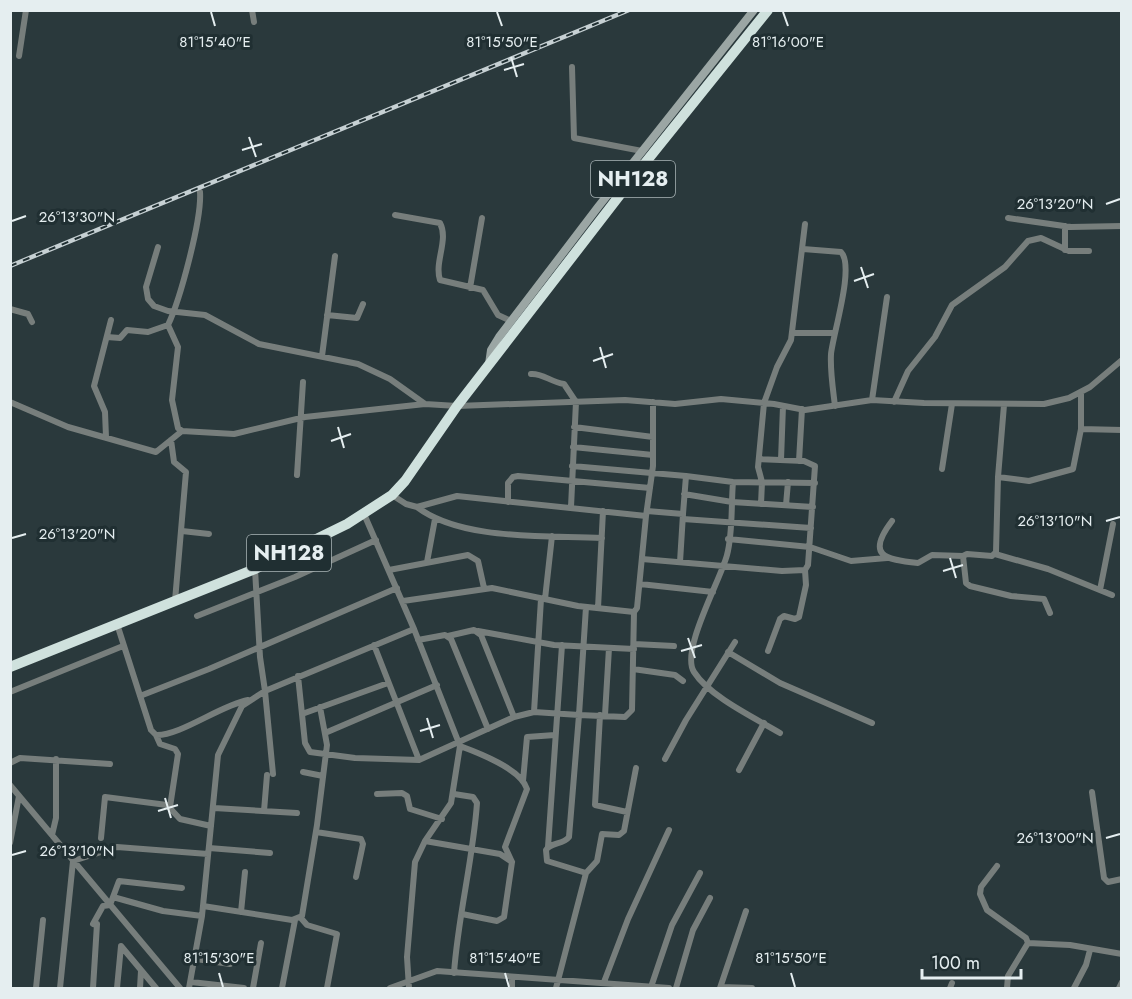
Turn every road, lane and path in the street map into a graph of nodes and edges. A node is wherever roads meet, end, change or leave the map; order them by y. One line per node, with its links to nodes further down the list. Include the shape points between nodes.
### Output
1 (26, 10): 6 (street)
2 (252, 10): 5 (street)
3 (754, 10): 8 (street)
4 (768, 10): 36 (highway, NH128)
5 (254, 22)
6 (19, 56)
7 (572, 67): 8 (street, via 574,138)
8 (642, 151): 28 (street)
9 (200, 192): 25 (street)
10 (395, 215): 21 (street, via 440,223 440,280)
11 (482, 218): 21 (street)
12 (1008, 218): 14 (street)
13 (805, 224): 17 (street)
14 (1065, 226): 15 (street); 18 (street)
15 (1122, 226)
16 (158, 248): 25 (street, via 146,293 154,306)
17 (803, 249): 31 (street); 32 (street, via 839,252 845,257)
18 (1065, 250): 19 (street); 44 (street, via 1041,238 1028,241 1005,267 951,305 934,337 908,371)
19 (1089, 250)
20 (335, 256): 26 (street)
21 (470, 288): 28 (street, via 484,291 498,315)
22 (887, 297): 40 (street)
23 (363, 304): 26 (street, via 357,318)
24 (10, 309): 29 (street, via 28,314)
25 (175, 312): 30 (street); 34 (street, via 213,318 259,344)
26 (327, 315): 34 (street)
27 (111, 320): 33 (street)
28 (511, 321): 36 (street, via 491,350)
29 (32, 322)
30 (168, 325): 33 (street, via 148,332 127,330 121,338); 57 (street, via 178,347 172,400)
31 (793, 333): 32 (street); 45 (street)
32 (835, 333): 51 (street, via 831,354)
33 (107, 337): 58 (street, via 94,386 105,412)
34 (322, 356): 46 (street, via 371,369)
35 (1122, 360): 39 (street)
36 (489, 364): 49 (highway, NH128)
37 (531, 374): 42 (street, via 564,384)
38 (303, 382): 53 (street)
39 (1081, 393): 48 (street, via 1044,404); 55 (street)
40 (872, 400): 44 (street); 51 (street)
41 (10, 402): 58 (street, via 68,428)
42 (576, 402): 43 (street); 49 (street); 54 (street)
43 (653, 402): 45 (street, via 721,399); 59 (street)
44 (894, 402): 47 (street)
45 (764, 403): 50 (street); 63 (street)
46 (425, 404): 49 (street); 53 (street)
47 (952, 404): 48 (street); 67 (street)
48 (1004, 405): 71 (street)
49 (457, 406): 79 (highway, NH128)
50 (783, 406): 52 (street); 64 (street)
51 (835, 406): 52 (street)
52 (802, 409): 65 (street)
53 (300, 418): 57 (street, via 234,434); 69 (street)
54 (574, 427): 59 (street); 61 (street)
55 (1081, 429): 56 (street); 71 (street, via 1071,471 1029,481)
56 (1122, 430)
57 (182, 431): 60 (street)
58 (106, 436): 60 (street, via 156,453)
59 (653, 437): 62 (street)
60 (171, 440): 96 (street, via 174,462 186,472)
61 (573, 447): 62 (street); 66 (street)
62 (653, 455): 68 (street)
63 (759, 459): 64 (street); 74 (street)
64 (781, 460): 65 (street)
65 (799, 461): 76 (street, via 813,464)
66 (572, 466): 68 (street); 72 (street)
67 (942, 469)
68 (652, 473): 70 (street); 77 (street)
69 (297, 475)
70 (686, 476): 73 (street); 78 (street)
71 (998, 477): 103 (street)
72 (571, 481): 77 (street); 80 (street, via 513,477 508,483); 85 (street)
73 (733, 482): 74 (street); 81 (street)
74 (762, 482): 75 (street); 82 (street)
75 (788, 482): 76 (street); 83 (street)
76 (815, 483): 86 (street)
77 (650, 488): 89 (street)
78 (684, 494): 81 (street); 90 (street)
79 (392, 495): 84 (street); 88 (highway, NH128)
80 (508, 502): 84 (street, via 451,496); 85 (street)
81 (732, 502): 82 (street); 92 (street)
82 (761, 504): 83 (street)
83 (786, 505): 86 (street)
84 (417, 507): 91 (street)
85 (571, 507): 87 (street)
86 (813, 507): 95 (street)
87 (603, 511): 89 (street); 99 (street)
88 (364, 514): 101 (street); 110 (highway, NH128)
89 (647, 514): 90 (street); 106 (street)
90 (683, 517): 92 (street); 108 (street)
91 (435, 519): 98 (street, via 479,531); 107 (street)
92 (730, 521): 95 (street); 100 (street)
93 (892, 521): 105 (street, via 879,541 879,549)
94 (1113, 524): 116 (street)
95 (811, 528): 102 (street)
96 (182, 531): 97 (street); 121 (street)
97 (209, 534)
98 (552, 536): 99 (street); 120 (street)
99 (602, 538): 124 (street)
100 (728, 539): 102 (street); 109 (street)
101 (376, 540): 111 (street); 118 (street)
102 (810, 547): 105 (street, via 851,561); 112 (street)
103 (995, 554): 104 (street); 116 (street)
104 (963, 556): 105 (street, via 932,555 918,563); 126 (street, via 968,585 1011,596 1044,599)
105 (887, 558)
106 (642, 559): 108 (street); 113 (street)
107 (427, 562): 111 (street); 115 (street, via 473,556 478,561)
108 (680, 562): 109 (street)
109 (722, 566): 112 (street); 117 (street)
110 (255, 569): 118 (street); 121 (highway, NH128)
111 (389, 570): 114 (street)
112 (805, 570): 143 (street, via 800,617 780,619)
113 (640, 584): 117 (street); 125 (street)
114 (397, 588): 122 (street); 140 (street)
115 (484, 588): 120 (street); 122 (street)
116 (1100, 590): 119 (street)
117 (713, 592): 151 (street, via 691,658 693,672)
118 (256, 593): 127 (street); 140 (street)
119 (1112, 596)
120 (543, 599): 123 (street); 134 (street)
121 (175, 601): 128 (highway, NH128)
122 (403, 601): 129 (street)
123 (586, 607): 124 (street); 138 (street)
124 (598, 608): 125 (street)
125 (634, 612): 141 (street)
126 (1050, 613)
127 (197, 616)
128 (117, 624): 137 (street); 145 (highway, NH128)
129 (414, 629): 132 (street); 135 (street)
130 (478, 631): 131 (street); 134 (street); 163 (street)
131 (448, 636): 132 (street); 166 (street)
132 (418, 639): 150 (street)
133 (735, 642): 144 (street)
134 (538, 643): 136 (street); 158 (street)
135 (374, 645): 147 (street); 149 (street)
136 (562, 645): 138 (street); 160 (street)
137 (123, 646): 153 (street); 154 (street)
138 (585, 646): 142 (street); 161 (street)
139 (674, 646): 141 (street)
140 (259, 647): 152 (street); 154 (street)
141 (634, 647): 142 (street); 146 (street)
142 (609, 648): 162 (street)
143 (768, 651)
144 (728, 652): 151 (street); 165 (street, via 780,683)
145 (10, 667)
146 (633, 669): 148 (street, via 675,675); 162 (street, via 630,714)
147 (298, 676): 152 (street); 159 (street)
148 (684, 681)
149 (388, 682): 156 (street); 157 (street)
150 (436, 685): 156 (street); 171 (street)
151 (707, 686): 164 (street); 174 (street)
152 (265, 691): 155 (street); 190 (street, via 270,774)
153 (10, 692)
154 (140, 696): 169 (street)
155 (248, 700): 169 (street); 189 (street, via 220,748)
156 (397, 704): 167 (street); 175 (street)
157 (320, 707): 159 (street); 167 (street)
158 (534, 712): 160 (street); 163 (street)
159 (302, 714): 172 (street, via 307,749)
160 (557, 714): 161 (street); 170 (street)
161 (579, 715): 162 (street); 203 (street, via 569,837)
162 (602, 716): 191 (street, via 595,805)
163 (514, 717): 166 (street)
164 (764, 723): 168 (street); 179 (street)
165 (872, 723)
166 (488, 729): 171 (street)
167 (325, 733): 172 (street)
168 (780, 733)
169 (156, 735): 188 (street, via 160,744 178,754)
170 (555, 735): 182 (street, via 527,737); 203 (street)
171 (460, 744): 175 (street); 182 (street, via 490,757); 186 (street)
172 (326, 754): 175 (street); 181 (street)
173 (56, 759): 176 (street, via 20,758); 177 (street); 197 (street, via 56,818)
174 (665, 759)
175 (419, 760)
176 (10, 763)
177 (110, 764)
178 (636, 768): 191 (street)
179 (739, 770)
180 (303, 772): 181 (street)
181 (323, 776): 196 (street)
182 (523, 781): 202 (street, via 527,792)
183 (10, 786): 187 (street)
184 (1092, 792): 214 (street, via 1104,878 1108,882)
185 (377, 794): 193 (street, via 405,794 410,809)
186 (454, 794): 193 (street); 201 (street, via 477,799)
187 (19, 796): 197 (street); 200 (street)
188 (170, 807): 194 (street, via 180,819); 198 (street, via 105,797)
189 (214, 808): 190 (street); 194 (street)
190 (264, 811): 192 (street)
191 (627, 812): 211 (street, via 622,834 603,834 597,861)
192 (297, 813)
193 (442, 819): 199 (street)
194 (212, 826): 204 (street)
195 (669, 830): 236 (street)
196 (316, 832): 213 (street, via 361,839); 224 (street, via 303,911)
197 (52, 836): 207 (street)
198 (101, 838)
199 (425, 841): 201 (street); 239 (street, via 413,872 407,957)
200 (10, 843)
201 (471, 847): 206 (street); 222 (street)
202 (506, 847): 206 (street); 208 (street)
203 (548, 847): 211 (street, via 547,861)
204 (209, 851): 205 (street); 207 (street, via 117,847); 219 (street)
205 (270, 853)
206 (500, 854): 208 (street)
207 (73, 861): 218 (street); 242 (street)
208 (512, 862): 222 (street, via 502,920)
209 (997, 866): 227 (street, via 981,887 983,903)
210 (245, 872): 221 (street)
211 (586, 873): 235 (street)
212 (700, 873): 240 (street, via 672,925)
213 (356, 877)
214 (1122, 879)
215 (182, 888): 216 (street, via 122,880)
216 (113, 897): 218 (street); 223 (street, via 163,911)
217 (710, 898): 256 (street, via 693,930)
218 (110, 905): 243 (street, via 103,906 95,924); 247 (street)
219 (203, 906): 221 (street); 223 (street)
220 (746, 911): 257 (street)
221 (241, 912): 224 (street)
222 (462, 914): 233 (street)
223 (202, 916): 230 (street)
224 (297, 919): 250 (street); 251 (street, via 337,934)
225 (43, 920): 241 (street)
226 (261, 943): 249 (street)
227 (1028, 943): 228 (street); 259 (street, via 1008,976)
228 (1090, 950): 229 (street); 260 (street)
229 (1122, 954)
230 (196, 959): 231 (street); 238 (street)
231 (230, 964)
232 (141, 971): 244 (street, via 120,946); 245 (street); 246 (street)
233 (454, 973): 234 (street); 239 (street, via 432,972)
234 (512, 977): 235 (street); 253 (street)
235 (557, 979): 236 (street); 254 (street)
236 (604, 982): 240 (street)
237 (1122, 982): 261 (street)
238 (190, 985): 248 (street)
239 (409, 986): 252 (street)
240 (651, 987): 255 (street)
241 (36, 988)
242 (60, 988)
243 (93, 988)
244 (117, 988)
245 (140, 988)
246 (156, 988)
247 (180, 988)
248 (244, 988)
249 (253, 988)
250 (282, 988)
251 (327, 988)
252 (390, 988)
253 (512, 988)
254 (556, 988)
255 (669, 988)
256 (676, 988)
257 (721, 988): 258 (street)
258 (752, 988)
259 (1008, 988)
260 (1074, 988)
261 (1119, 988)

